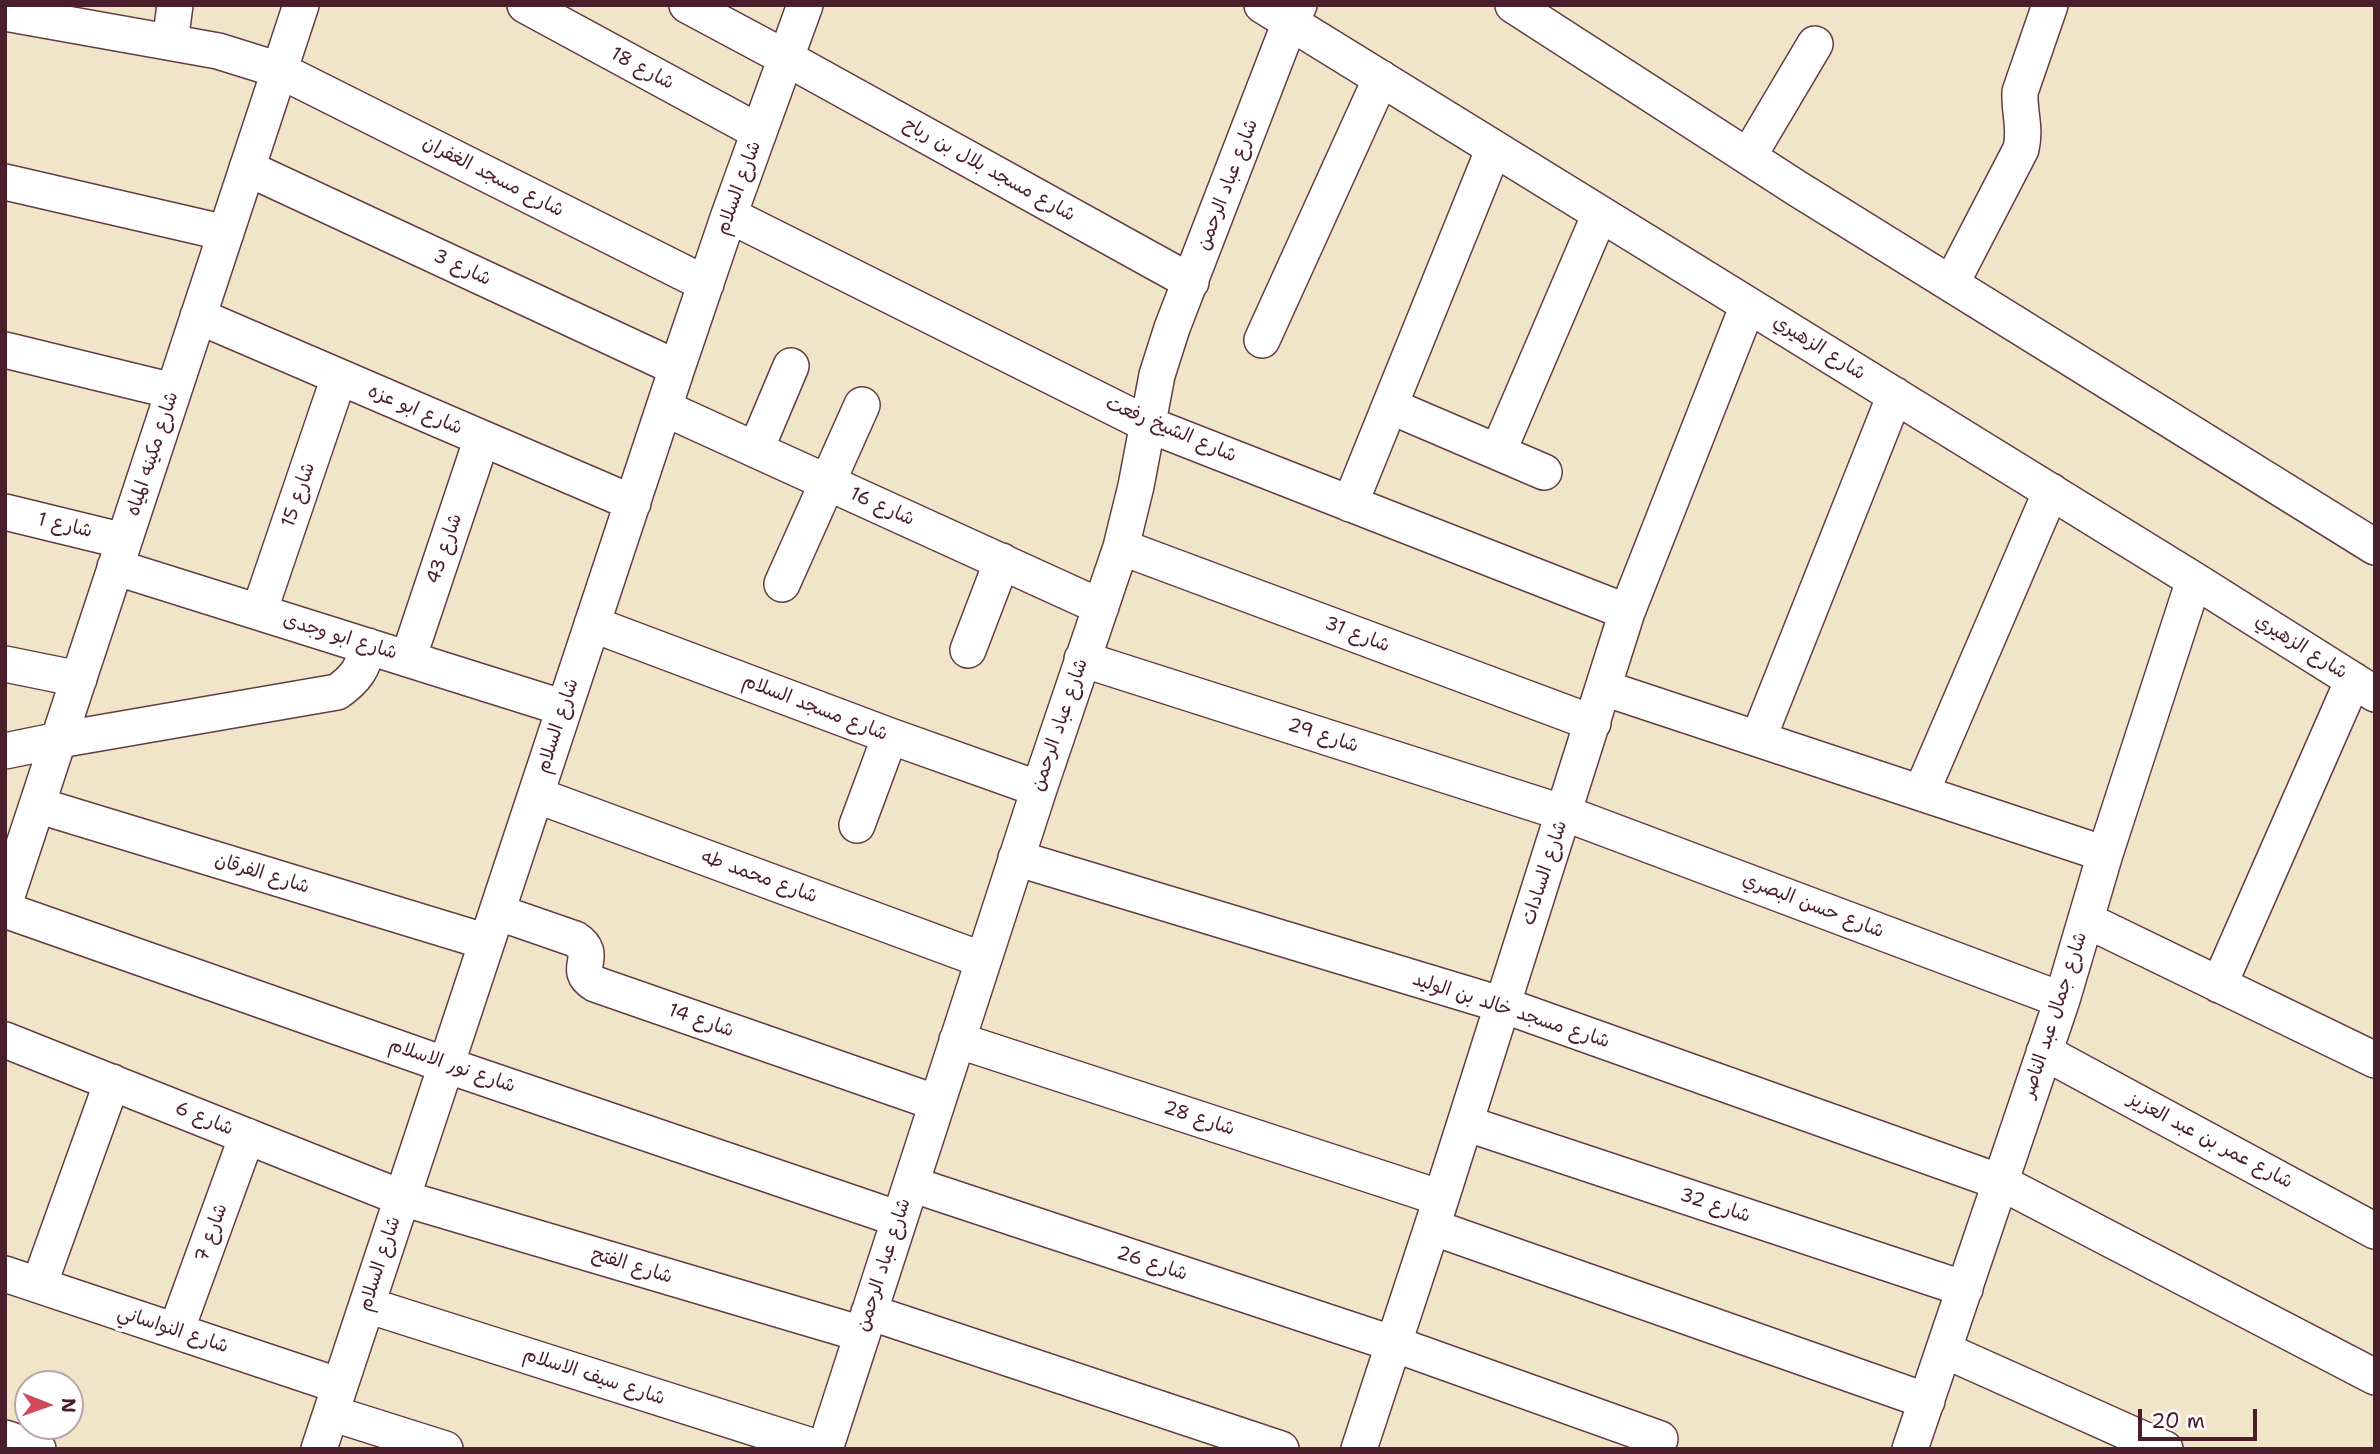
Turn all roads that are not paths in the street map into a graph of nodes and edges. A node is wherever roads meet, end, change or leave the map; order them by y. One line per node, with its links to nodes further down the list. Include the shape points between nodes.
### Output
1 (175, 5): 11 (street)
2 (301, 5): 14 (street, شارع مكينه المياه)
3 (524, 5): 16 (street, شارع 18)
4 (687, 5): 13 (street, شارع مسجد بلال بن رباح)
5 (805, 5): 13 (street, شارع السلام)
6 (1513, 5): 18 (street)
7 (2050, 5): 26 (street, via 2020,92 2025,134 2021,149)
8 (1284, 11): 15 (street, شارع الزهيري); 24 (street, شارع عباد الرحمن)
9 (5, 13): 10 (street, شارع مسجد الغفران)
10 (57, 13): 11 (street, شارع مسجد الغفران)
11 (170, 42): 14 (street, شارع مسجد الغفران)
12 (1815, 44): 18 (street)
13 (786, 58): 16 (street, شارع السلام); 24 (street, شارع مسجد بلال بن رباح)
14 (279, 70): 19 (street, شارع مكينه المياه); 25 (street, شارع مسجد الغفران)
15 (1381, 78): 17 (street, شارع الزهيري); 29 (street)
16 (759, 132): 22 (street, شارع السلام)
17 (1494, 148): 21 (street, شارع الزهيري); 37 (street)
18 (1748, 157): 26 (street)
19 (247, 168): 23 (street, شارع مكينه المياه); 32 (street, شارع 3)
20 (5, 182): 23 (street)
21 (1600, 214): 27 (street, شارع الزهيري); 42 (street)
22 (729, 215): 25 (street, شارع السلام); 39 (street, شارع الشيخ رفعت)
23 (226, 233): 28 (street, شارع مكينه المياه)
24 (1191, 282): 39 (street, شارع عباد الرحمن, via 1157,375)
25 (706, 284): 32 (street, شارع السلام)
26 (1951, 284): 50 (street)
27 (1748, 305): 35 (street, شارع الزهيري); 57 (street, شارع السادات)
28 (198, 316): 33 (street, شارع ابو عزه); 34 (street, شارع مكينه المياه)
29 (1262, 340)
30 (5, 349): 34 (street)
31 (791, 366): 41 (street)
32 (677, 368): 38 (street, شارع السلام)
33 (339, 377): 40 (street, شارع ابو عزه); 56 (street, شارع 15)
34 (173, 391): 51 (street, شارع مكينه المياه)
35 (1895, 395): 45 (street, شارع الزهيري); 70 (street)
36 (862, 405): 44 (street)
37 (1390, 406): 42 (street); 47 (street)
38 (664, 408): 41 (street, شارع 16); 46 (street, شارع السلام)
39 (1147, 424): 47 (street, شارع الشيخ رفعت); 49 (street, شارع عباد الرحمن)
40 (482, 438): 46 (street, شارع ابو عزه); 61 (street, شارع 43)
41 (756, 449): 44 (street, شارع 16)
42 (1498, 452): 43 (street)
43 (1544, 472)
44 (827, 482): 52 (street, شارع 16); 54 (street)
45 (2051, 491): 53 (street, شارع الزهيري); 74 (street)
46 (633, 503): 58 (street, شارع السلام)
47 (1350, 504): 57 (street, شارع الشيخ رفعت)
48 (5, 512): 51 (street, شارع 1)
49 (1121, 547): 55 (street, شارع عباد الرحمن); 68 (street, شارع 31)
50 (2375, 547)
51 (120, 554): 56 (street, شارع ابو وجدى); 64 (street, شارع مكينه المياه)
52 (1002, 561): 55 (street, شارع 16); 60 (street)
53 (2194, 580): 65 (street, شارع الزهيري); 79 (street, شارع جمال عبد الناصر)
54 (782, 584)
55 (1101, 607): 62 (street, شارع عباد الرحمن)
56 (259, 612): 59 (street, شارع ابو وجدى)
57 (1627, 612): 66 (street, شارع السادات)
58 (592, 624): 67 (street, شارع السلام); 69 (street, شارع مسجد السلام)
59 (368, 646): 61 (street, شارع ابو وجدى); 71 (street, via 364,665 353,681 337,692)
60 (968, 650)
61 (408, 659): 67 (street, شارع ابو وجدى)
62 (1083, 659): 73 (street, شارع عباد الرحمن); 77 (street, شارع 29)
63 (5, 664): 64 (street)
64 (79, 679): 71 (street, شارع مكينه المياه)
65 (2364, 687): 86 (street)
66 (1604, 688): 68 (street, شارع السادات); 70 (street)
67 (564, 708): 75 (street, شارع السلام)
68 (1593, 723): 77 (street, شارع السادات)
69 (890, 736): 73 (street, شارع مسجد السلام); 78 (street)
70 (1758, 738): 74 (street)
71 (59, 740): 72 (street); 76 (street, شارع مكينه المياه)
72 (5, 751)
73 (1039, 789): 80 (street, شارع عباد الرحمن)
74 (1921, 793): 79 (street)
75 (536, 794): 84 (street, شارع السلام); 85 (street, شارع محمد طه)
76 (37, 805): 81 (street, شارع مكينه المياه); 84 (street, شارع الفرقان)
77 (1564, 813): 87 (street, شارع حسن البصري); 88 (street, شارع السادات)
78 (857, 825)
79 (2105, 854): 83 (street, شارع جمال عبد الناصر)
80 (1016, 858): 85 (street, شارع عباد الرحمن); 88 (street, شارع مسجد خالد بن الوليد)
81 (5, 902)
82 (5, 910): 93 (street, شارع نور الاسلام)
83 (2086, 920): 86 (street); 87 (street, شارع جمال عبد الناصر)
84 (492, 927): 93 (street, شارع السلام); 95 (street, شارع 14, via 575,939 587,952 583,968 595,984)
85 (983, 960): 90 (street, شارع عباد الرحمن)
86 (2219, 985): 91 (street)
87 (2062, 1000): 92 (street, شارع جمال عبد الناصر)
88 (1503, 1005): 96 (street, شارع السادات); 98 (street, شارع مسجد خالد بن الوليد)
89 (5, 1040): 94 (street, شارع 6)
90 (957, 1040): 95 (street, شارع عباد الرحمن); 101 (street, شارع 28)
91 (2371, 1047)
92 (2044, 1052): 98 (street, شارع جمال عبد الناصر); 103 (street, شارع عمر بن عبد العزيز)
93 (446, 1065): 100 (street, شارع السلام); 102 (street, شارع نور الاسلام)
94 (112, 1082): 97 (street, شارع 6); 105 (street)
95 (937, 1103): 99 (street, شارع عباد الرحمن)
96 (1465, 1123): 101 (street, شارع السادات); 106 (street, شارع 32)
97 (247, 1136): 100 (street, شارع 6); 109 (street, شارع 7)
98 (2000, 1182): 106 (street, شارع جمال عبد الناصر); 112 (street, شارع مسجد خالد بن الوليد)
99 (911, 1184): 102 (street, شارع عباد الرحمن); 110 (street, شارع 26)
100 (402, 1198): 107 (street, شارع السلام); 108 (street, شارع الفتح)
101 (1437, 1213): 110 (street, شارع السادات); 114 (street, شارع 28)
102 (899, 1219): 108 (street, شارع عباد الرحمن)
103 (2375, 1231)
104 (5, 1274): 105 (street, شارع النواساني)
105 (39, 1285): 109 (street, شارع النواساني)
106 (1965, 1289): 111 (street, شارع جمال عبد الناصر)
107 (367, 1305): 113 (street, شارع السلام); 121 (street, شارع سيف الاسلام)
108 (865, 1323): 121 (street, شارع عباد الرحمن); 122 (street, شارع الفتح)
109 (176, 1331): 113 (street, شارع النواساني)
110 (1394, 1344): 116 (street, شارع 26); 123 (street, شارع السادات)
111 (1944, 1350): 114 (street, شارع جمال عبد الناصر); 117 (street)
112 (2375, 1377)
113 (336, 1400): 119 (street, شارع السلام); 120 (street, شارع النواساني)
114 (1927, 1401): 124 (street, شارع جمال عبد الناصر)
115 (5, 1438): 118 (street)
116 (1660, 1439)
117 (2122, 1440): 125 (street)
118 (38, 1449)
119 (319, 1449)
120 (445, 1449)
121 (823, 1449)
122 (1281, 1449)
123 (1359, 1449)
124 (1910, 1449)
125 (2165, 1449)

